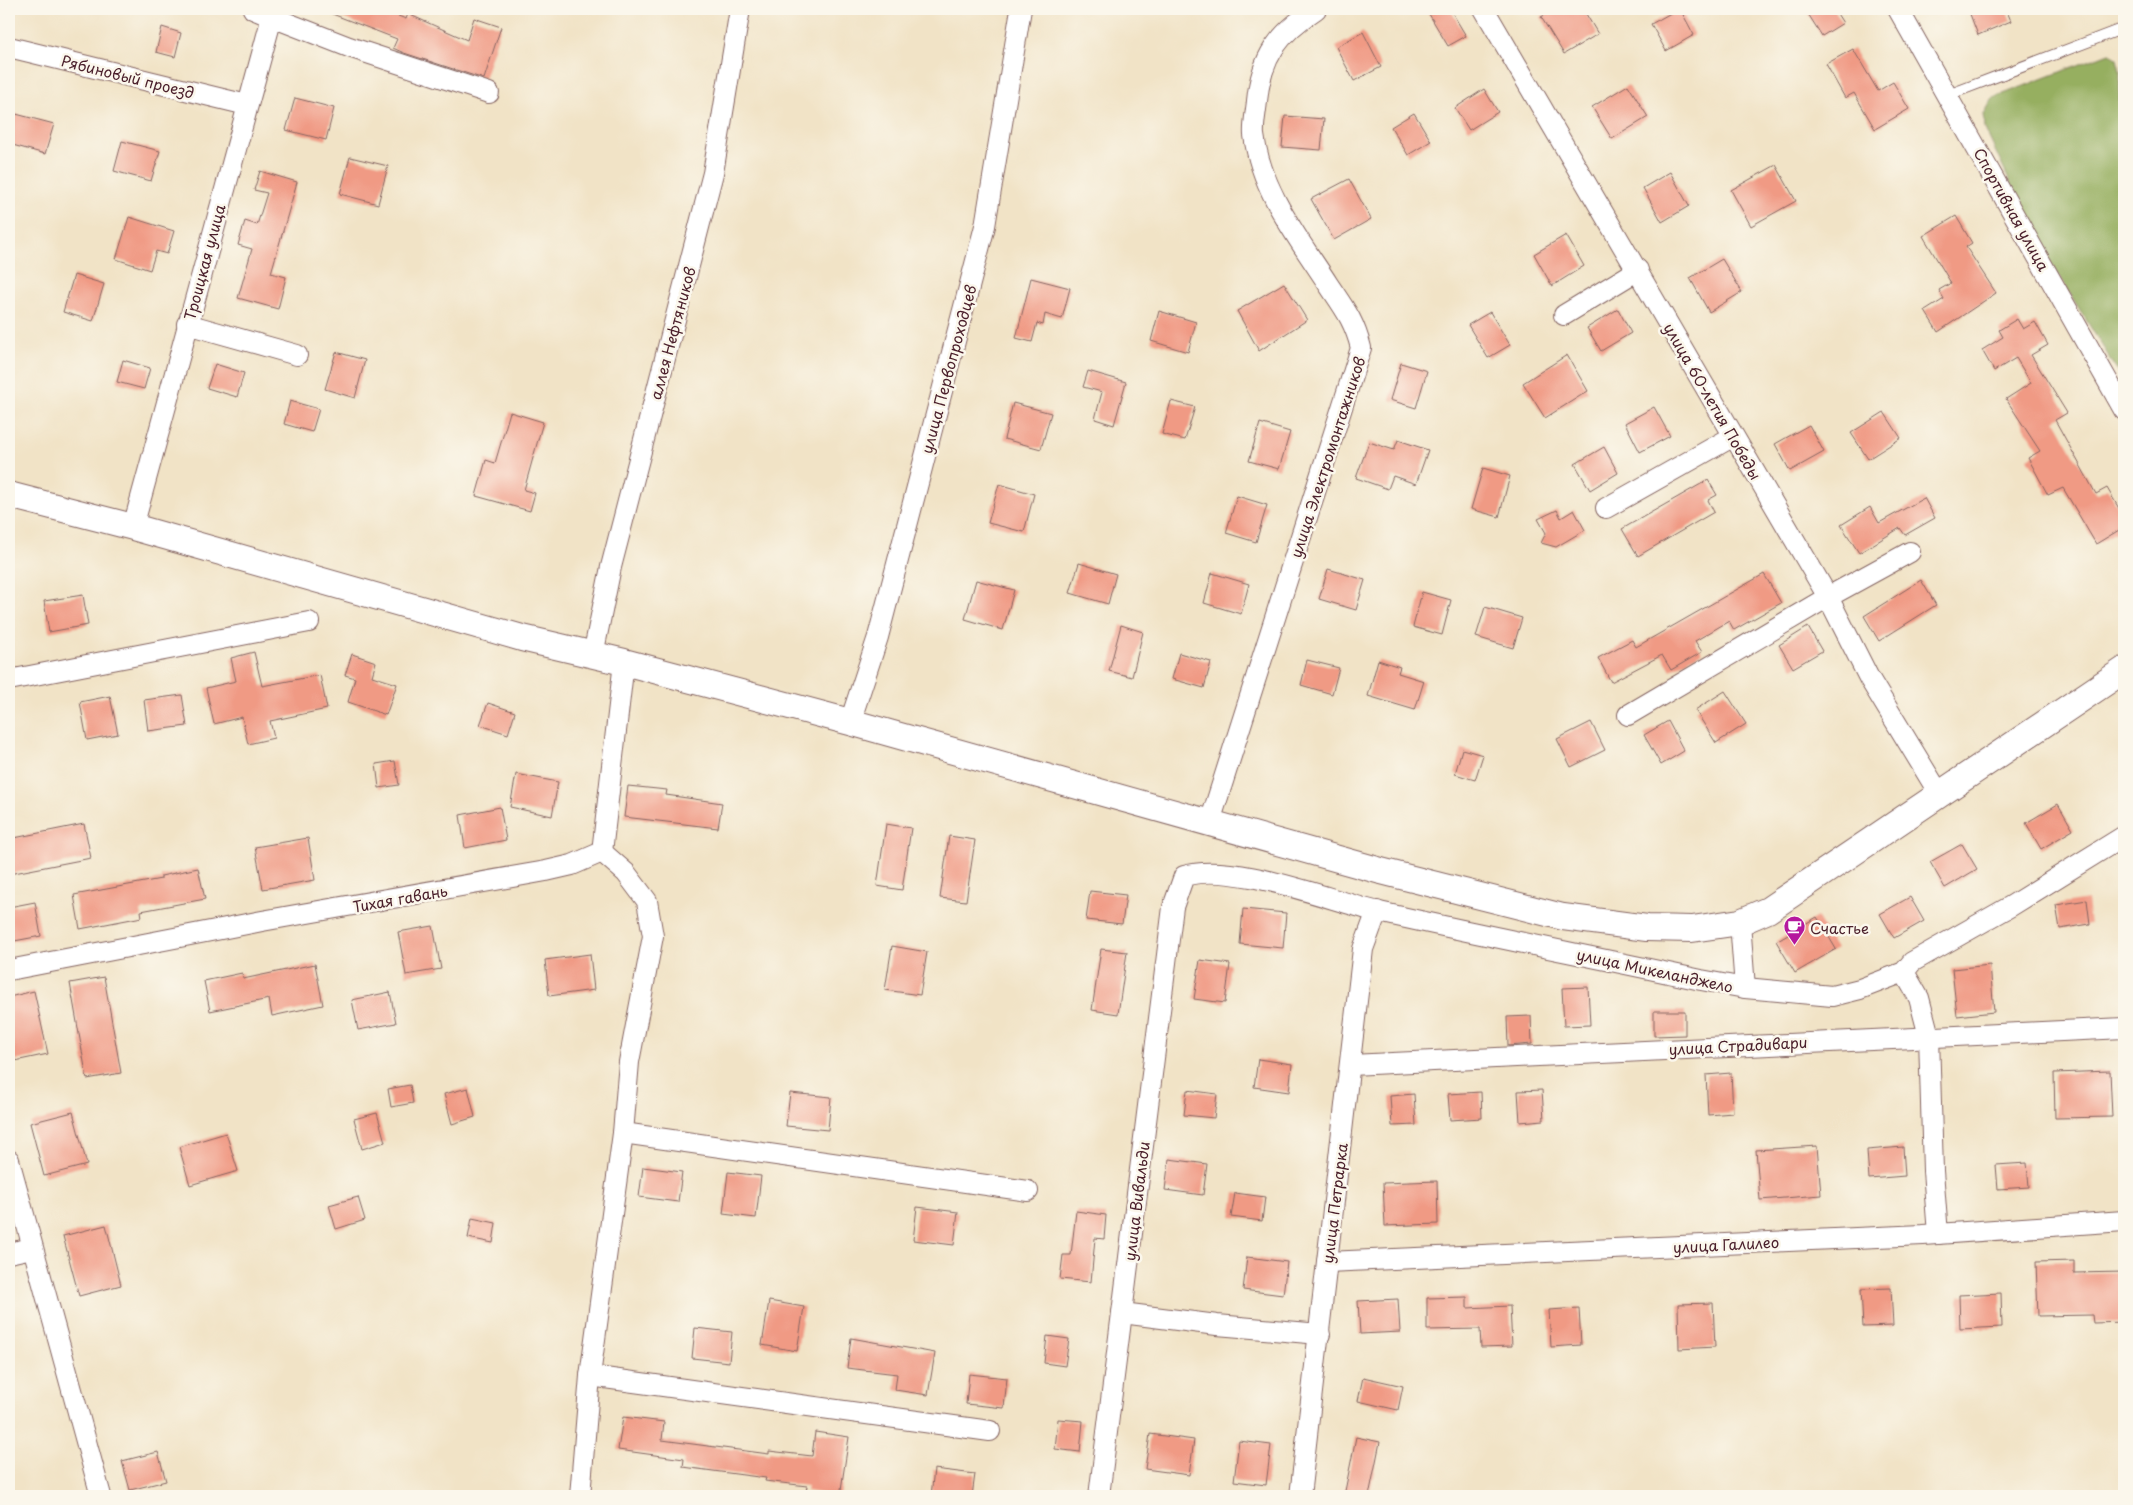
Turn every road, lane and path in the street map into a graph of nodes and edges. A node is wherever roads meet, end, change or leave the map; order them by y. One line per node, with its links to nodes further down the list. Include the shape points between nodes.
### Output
1 (253, 9): 7 (street)
2 (740, 9): 25 (street, аллея Нефтяников, via 713,173 611,567)
3 (1021, 9): 30 (street, улица Первопроходцев, via 985,226 878,637)
4 (1316, 9): 32 (street, улица Электромонтажников, via 1298,21 1276,43 1263,68 1254,134 1263,176 1295,233 1355,324 1362,348)
5 (1484, 9): 13 (street, улица 60-летия Победы)
6 (1898, 9): 11 (street, Спортивная улица)
7 (272, 17): 10 (street, via 349,47); 12 (street, Троицкая улица)
8 (2124, 28): 11 (lane)
9 (9, 47): 12 (street, Рябиновый проезд)
10 (489, 93)
11 (1948, 95): 17 (street, Спортивная улица)
12 (247, 105): 15 (street, Троицкая улица)
13 (1638, 270): 14 (street); 18 (street, улица 60-летия Победы)
14 (1564, 315)
15 (188, 324): 16 (street); 21 (street, Троицкая улица)
16 (297, 355)
17 (2124, 410)
18 (1732, 437): 20 (street); 23 (street, улица 60-летия Победы)
19 (9, 495): 21 (street)
20 (1606, 508)
21 (133, 527): 25 (street, via 522,638)
22 (1910, 552): 23 (street)
23 (1828, 597): 29 (street); 31 (street, улица 60-летия Победы, via 1869,678)
24 (309, 622): 28 (street)
25 (593, 655): 26 (street)
26 (624, 662): 30 (street); 34 (street)
27 (2124, 670): 31 (street)
28 (9, 680)
29 (1628, 714)
30 (850, 722): 32 (street)
31 (1940, 795): 37 (street, via 1768,910)
32 (1210, 822): 37 (street, via 1381,871 1563,917 1647,928 1692,929)
33 (2121, 840): 39 (street, улица Микеланджело, via 1912,962)
34 (602, 852): 38 (street, Тихая гавань, via 572,865 546,871); 44 (street, via 626,873 647,901 653,936 629,1062)
35 (1173, 906): 36 (street, улица Микеланджело, via 1184,876 1200,872 1260,879); 52 (street, улица Вивальди)
36 (1377, 912): 40 (street, улица Микеланджело); 43 (street, улица Петрарка, via 1363,949)
37 (1740, 922): 40 (street)
38 (9, 970)
39 (1904, 972): 40 (street, улица Микеланджело, via 1832,996); 42 (street, via 1918,998)
40 (1745, 988)
41 (2124, 1028): 42 (street, улица Страдивари)
42 (1929, 1036): 43 (street, улица Страдивари); 48 (street)
43 (1351, 1065): 51 (street, улица Петрарка)
44 (623, 1133): 46 (street); 54 (street)
45 (9, 1160): 49 (street)
46 (1028, 1191)
47 (2124, 1221): 48 (street, улица Галилео)
48 (1938, 1234): 51 (street, улица Галилео)
49 (32, 1248): 50 (street); 56 (street)
50 (9, 1253)
51 (1327, 1262): 53 (street, улица Петрарка)
52 (1122, 1313): 53 (street); 58 (street, улица Вивальди)
53 (1320, 1334): 59 (street, улица Петрарка)
54 (590, 1376): 55 (street); 57 (street)
55 (990, 1431)
56 (101, 1496)
57 (580, 1496)
58 (1099, 1496)
59 (1300, 1496)

